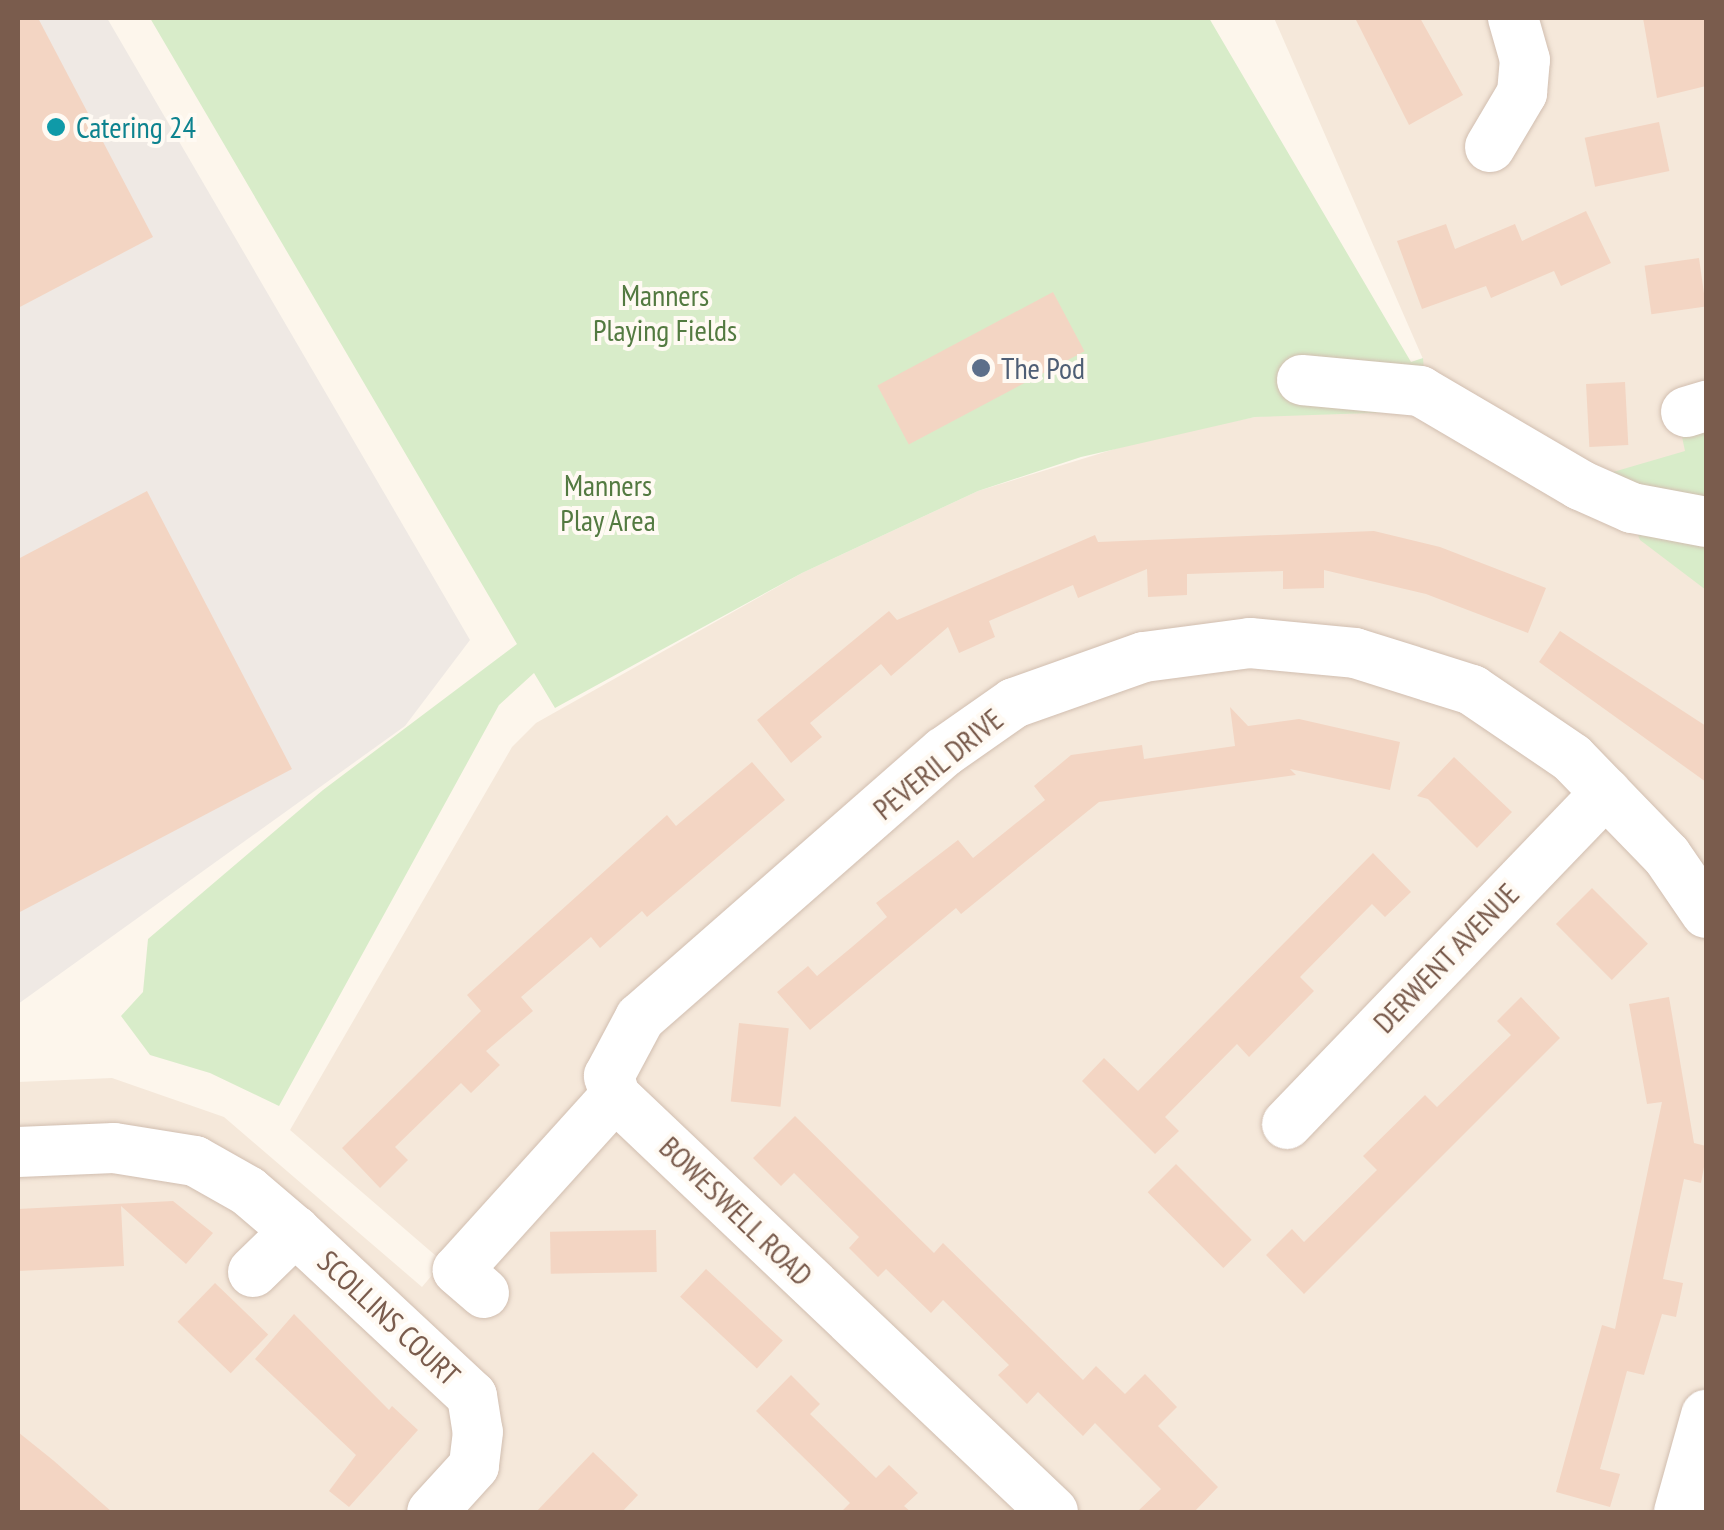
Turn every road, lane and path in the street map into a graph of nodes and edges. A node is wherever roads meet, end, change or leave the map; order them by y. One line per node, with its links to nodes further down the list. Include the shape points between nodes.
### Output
1 (1513, 18): 2 (street, via 1525,60 1522,93)
2 (1490, 147)
3 (1302, 380): 4 (street, via 1420,391 1580,485 1632,508)
4 (1706, 522)
5 (1606, 792): 6 (street, PEVERIL DRIVE, via 1667,856); 7 (street, PEVERIL DRIVE, via 1539,729 1429,672 1356,653 1250,642 1144,657 1014,703 944,752 640,1018 609,1076); 8 (street, DERWENT AVENUE)
6 (1706, 913)
7 (615, 1096): 12 (street, via 458,1270); 15 (street, BOWESWELL ROAD)
8 (1287, 1124)
9 (18, 1152): 10 (street, SCOLLINS COURT, via 114,1148 213,1170)
10 (295, 1231): 11 (street, SCOLLINS COURT); 14 (street, SCOLLINS COURT, via 472,1396 474,1466)
11 (253, 1272)
12 (484, 1293)
13 (1706, 1415): 16 (street)
14 (432, 1512)
15 (1052, 1512)
16 (1678, 1512)

